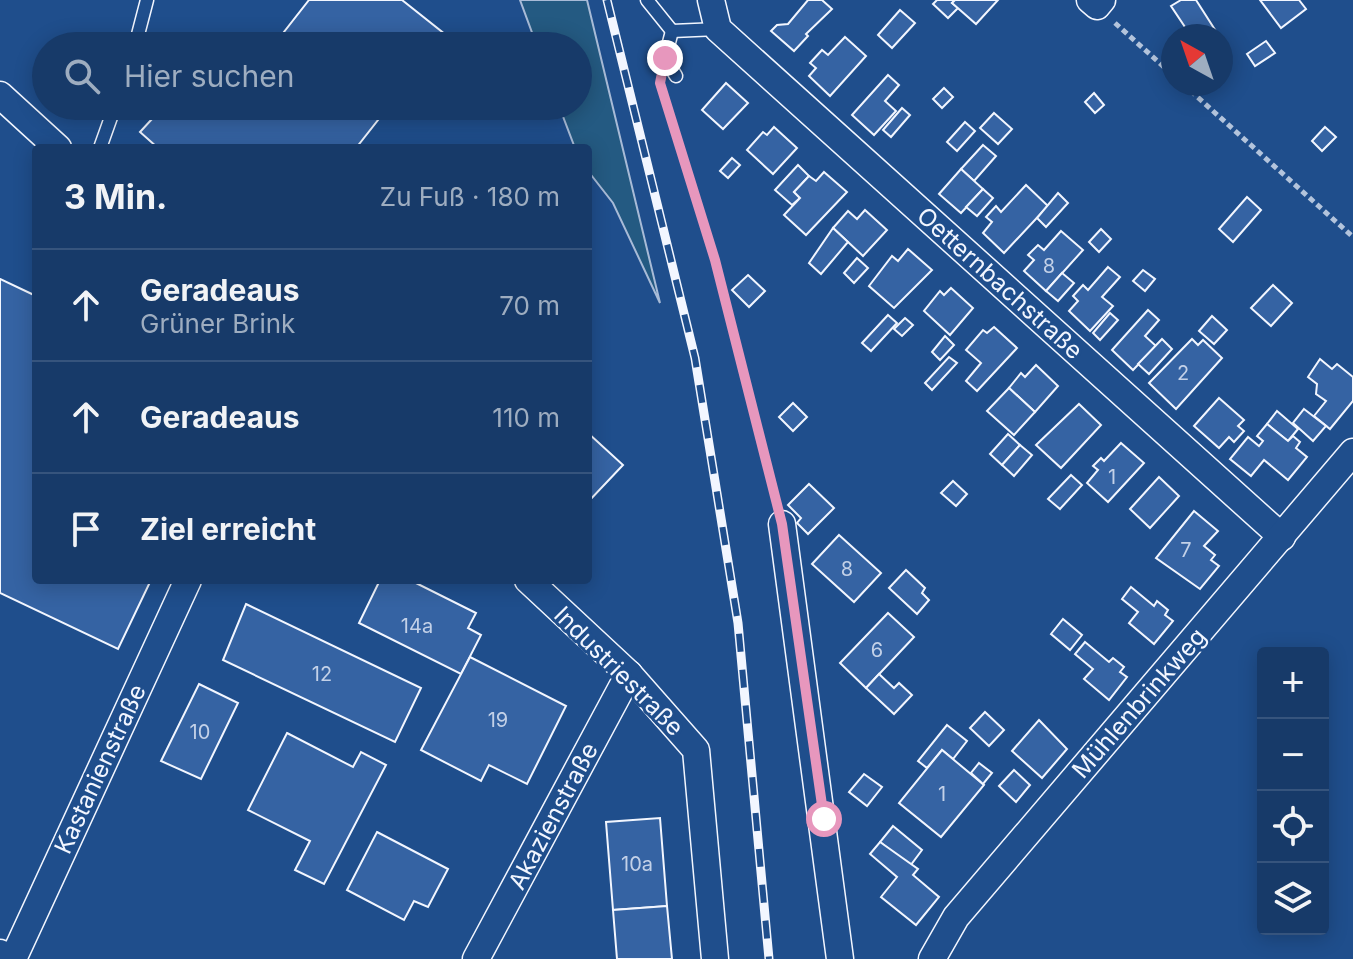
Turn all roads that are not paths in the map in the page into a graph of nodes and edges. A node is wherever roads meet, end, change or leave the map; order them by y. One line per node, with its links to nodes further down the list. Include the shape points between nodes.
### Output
1 (147, 0): 6 (lane)
2 (647, 0): 5 (lane)
3 (711, 0): 4 (street)
4 (718, 29): 5 (lane); 14 (street, Oetternbachstraße)
5 (672, 31): 7 (lane, via 665,58)
6 (139, 32)
7 (676, 76)
8 (0, 95): 10 (street)
9 (110, 120): 11 (lane)
10 (54, 144)
11 (101, 144)
12 (1353, 452): 14 (street, Mühlenbrinkweg)
13 (782, 524): 22 (street)
14 (1282, 537): 23 (street, Mühlenbrinkweg, via 956,917)
15 (186, 584): 19 (street, Kastanienstraße)
16 (532, 584): 17 (street, Industriestraße)
17 (629, 674): 20 (street, Akazienstraße); 21 (street, Industriestraße, via 696,750)
18 (0, 953): 19 (street)
19 (13, 959)
20 (476, 959)
21 (715, 959)
22 (840, 959)
23 (932, 959)

